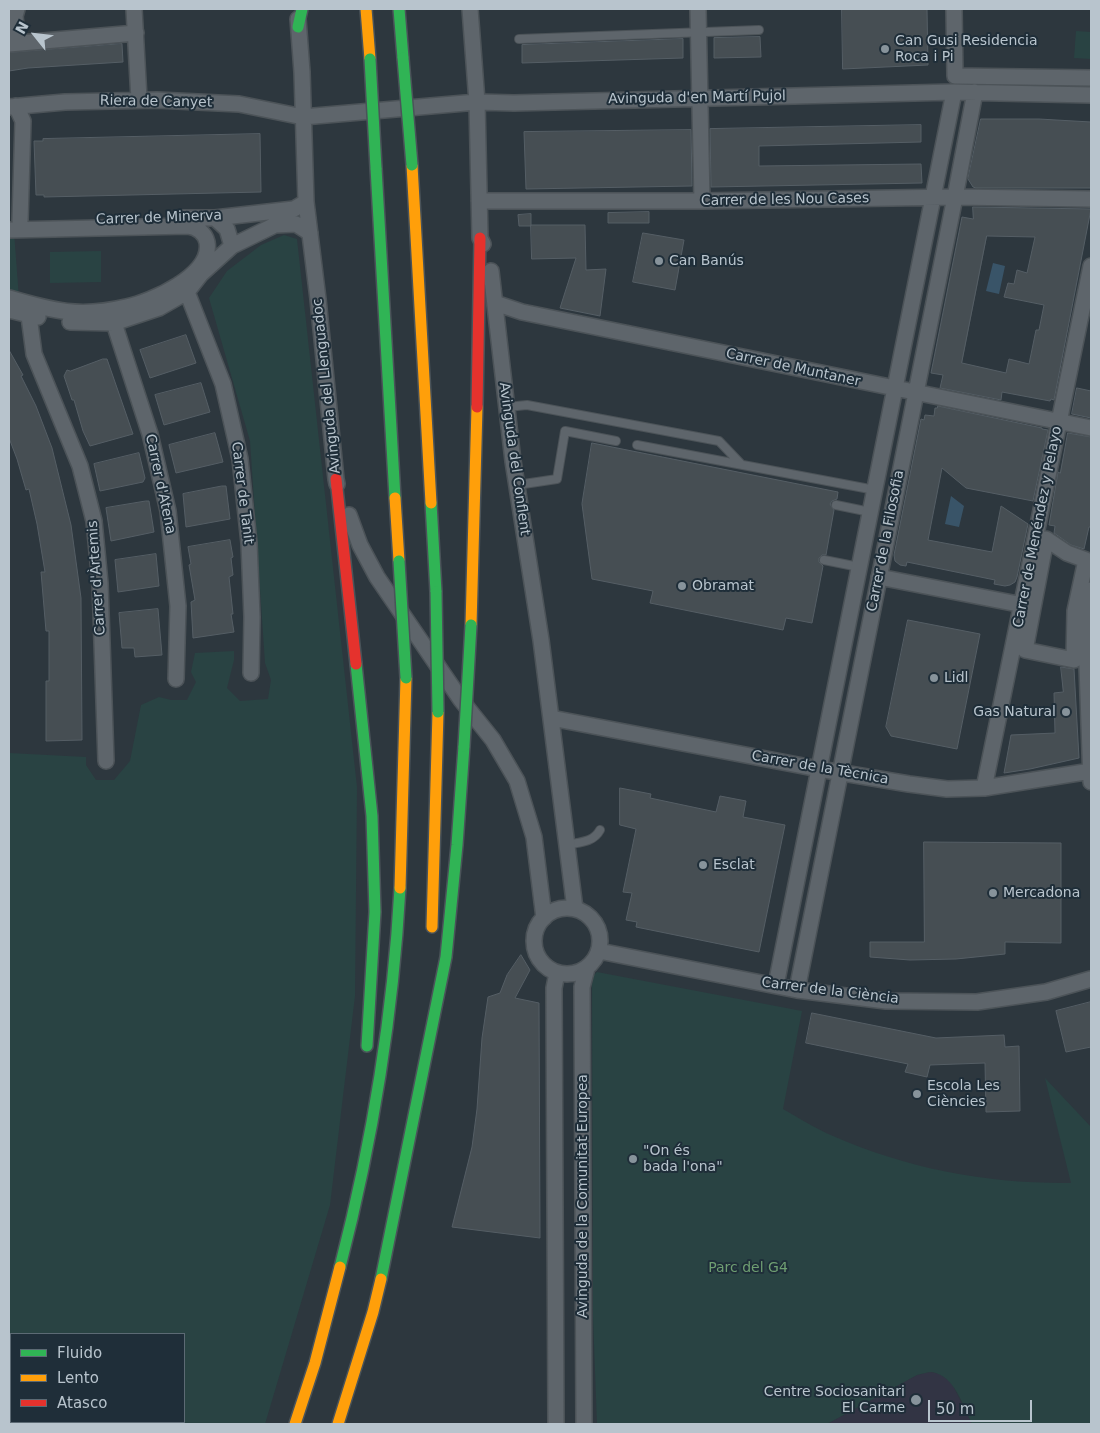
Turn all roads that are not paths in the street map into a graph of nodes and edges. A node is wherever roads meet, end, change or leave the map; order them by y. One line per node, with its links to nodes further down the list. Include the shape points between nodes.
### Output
1 (17, 9): 14 (street, via 17,36)
2 (134, 9): 13 (street)
3 (297, 9): 10 (street, Avinguda del Llenguadoc)
4 (302, 9): 10 (highway)
5 (366, 9): 90 (highway, bridge, via 406,678 398,919 384,1061)
6 (399, 9): 79 (highway, bridge, via 412,164 436,592 438,712)
7 (470, 9): 23 (street, Avinguda del Conflent)
8 (698, 9): 12 (street)
9 (954, 9): 17 (street, via 955,76)
10 (298, 27): 26 (street, Avinguda del Llenguadoc)
11 (759, 30): 12 (lane)
12 (699, 32): 15 (lane); 22 (street)
13 (136, 33): 16 (street); 21 (street)
14 (9, 38)
15 (519, 39)
16 (9, 44)
17 (1091, 78)
18 (954, 92): 19 (street, Avinguda d'en Martí Pujol); 22 (street, Avinguda d'en Martí Pujol); 29 (street, Carrer de la Filosofia)
19 (975, 92): 20 (street, Avinguda d'en Martí Pujol); 28 (street, Carrer de la Filosofia)
20 (1091, 95)
21 (139, 99): 24 (street, Riera de Canyet); 26 (street, Riera de Canyet, via 239,104)
22 (700, 99): 23 (street, Avinguda d'en Martí Pujol); 33 (street)
23 (477, 102): 26 (street, Avinguda d'en Martí Pujol); 31 (street, Avinguda del Conflent)
24 (34, 104): 25 (street, Riera de Canyet); 27 (street)
25 (12, 106): 27 (street)
26 (303, 117): 32 (street, Avinguda del Llenguadoc)
27 (23, 121): 35 (street)
28 (955, 197): 29 (street, Carrer de les Nou Cases); 30 (street, Carrer de les Nou Cases); 49 (street, Carrer de la Filosofia)
29 (933, 198): 33 (street, Carrer de les Nou Cases); 48 (street, Carrer de la Filosofia)
30 (1091, 199)
31 (479, 201): 33 (street, Carrer de les Nou Cases); 37 (street, Avinguda del Conflent)
32 (306, 202): 34 (street, Carrer de Minerva, via 294,209); 36 (street, Avinguda del Llenguadoc)
33 (702, 202)
34 (215, 218): 35 (street, Carrer de Minerva); 38 (street, via 227,228); 40 (street, via 214,247)
35 (13, 224): 42 (street, via 188,226 203,234 208,245 204,260 184,281 128,307 71,313)
36 (310, 233): 38 (street, via 296,224 275,225); 56 (street, Avinguda del Llenguadoc)
37 (480, 238): 43 (street, Avinguda del Conflent, via 491,268); 88 (highway, bridge, via 471,625 458,845 446,957)
38 (232, 246): 40 (street)
39 (1091, 266): 44 (street, Carrer de Menéndez y Pelayo)
40 (201, 274): 41 (street)
41 (187, 292): 47 (street, via 160,308); 67 (street, Carrer de Tanit, via 223,384 240,459 249,543)
42 (9, 298)
43 (495, 303): 48 (street, Carrer de Muntaner, via 522,312); 50 (street, Avinguda del Conflent)
44 (1088, 303): 51 (street, Carrer de Menéndez y Pelayo)
45 (9, 310): 46 (street)
46 (29, 316): 47 (street, via 78,323); 70 (street, Carrer d'Àrtemis, via 34,354 80,466 94,521 100,583)
47 (114, 323): 68 (street, Carrer d'Atena, via 150,434 168,511 178,606)
48 (894, 389): 49 (street, Carrer de Muntaner); 58 (street, Carrer de la Filosofia)
49 (915, 394): 51 (street, Carrer de Muntaner); 63 (street, Carrer de la Filosofia)
50 (507, 407): 55 (lane, via 527,406 719,441); 57 (street, Avinguda del Conflent)
51 (1059, 422): 52 (street, Carrer de Muntaner); 65 (street, Carrer de Menéndez y Pelayo)
52 (1091, 428)
53 (616, 442): 57 (lane, via 565,431 556,479)
54 (637, 445): 55 (lane)
55 (741, 464): 58 (lane)
56 (336, 479): 78 (street, Avinguda del Llenguadoc, via 360,545 377,576 461,700 493,740 517,780 534,837); 87 (highway, via 372,816 375,912)
57 (517, 485): 69 (street, Avinguda del Conflent)
58 (874, 490): 60 (street, Carrer de la Filosofia)
59 (836, 505): 60 (lane)
60 (870, 512): 62 (street, Carrer de la Filosofia)
61 (824, 560): 62 (lane)
62 (859, 567): 71 (street, Carrer de la Filosofia)
63 (879, 577): 65 (street); 72 (street, Carrer de la Filosofia)
64 (1091, 590): 73 (street, via 1086,604)
65 (1022, 605): 74 (street, Carrer de Menéndez y Pelayo)
66 (1074, 660): 66 (street, via 1024,650 1046,539 1067,553 1086,560 1075,611)
67 (251, 673)
68 (176, 679)
69 (551, 718): 71 (street, Carrer de la Tècnica); 76 (street, Avinguda del Conflent)
70 (106, 761)
71 (819, 769): 72 (street, Carrer de la Tècnica); 84 (street, Carrer de la Filosofia)
72 (840, 772): 74 (street, Carrer de la Tècnica, via 947,789); 85 (street, Carrer de la Filosofia)
73 (1091, 775): 74 (street, Carrer de la Tècnica)
74 (984, 788)
75 (600, 830): 76 (lane, via 592,840)
76 (566, 845): 77 (street, Avinguda del Conflent)
77 (575, 909): 78 (street, via 562,908); 80 (street, via 596,924 600,937)
78 (544, 918): 82 (street, via 535,933 535,950 540,960)
79 (432, 936)
80 (599, 951): 81 (street); 84 (street, Carrer de la Ciència)
81 (587, 968): 82 (street, via 568,975); 94 (street, Avinguda de la Comunitat Europea, via 582,987)
82 (557, 973): 93 (street, Avinguda de la Comunitat Europea, via 554,988)
83 (1091, 979): 85 (street, Carrer de la Ciència, via 1046,992 977,1002 886,1001)
84 (776, 985): 85 (street, Carrer de la Ciència)
85 (797, 990)
86 (427, 995): 88 (highway)
87 (366, 1059)
88 (420, 1083): 92 (highway, via 373,1312)
89 (361, 1117): 90 (highway)
90 (356, 1202): 91 (highway, via 319,1352)
91 (295, 1424)
92 (338, 1424)
93 (556, 1424)
94 (584, 1424)

